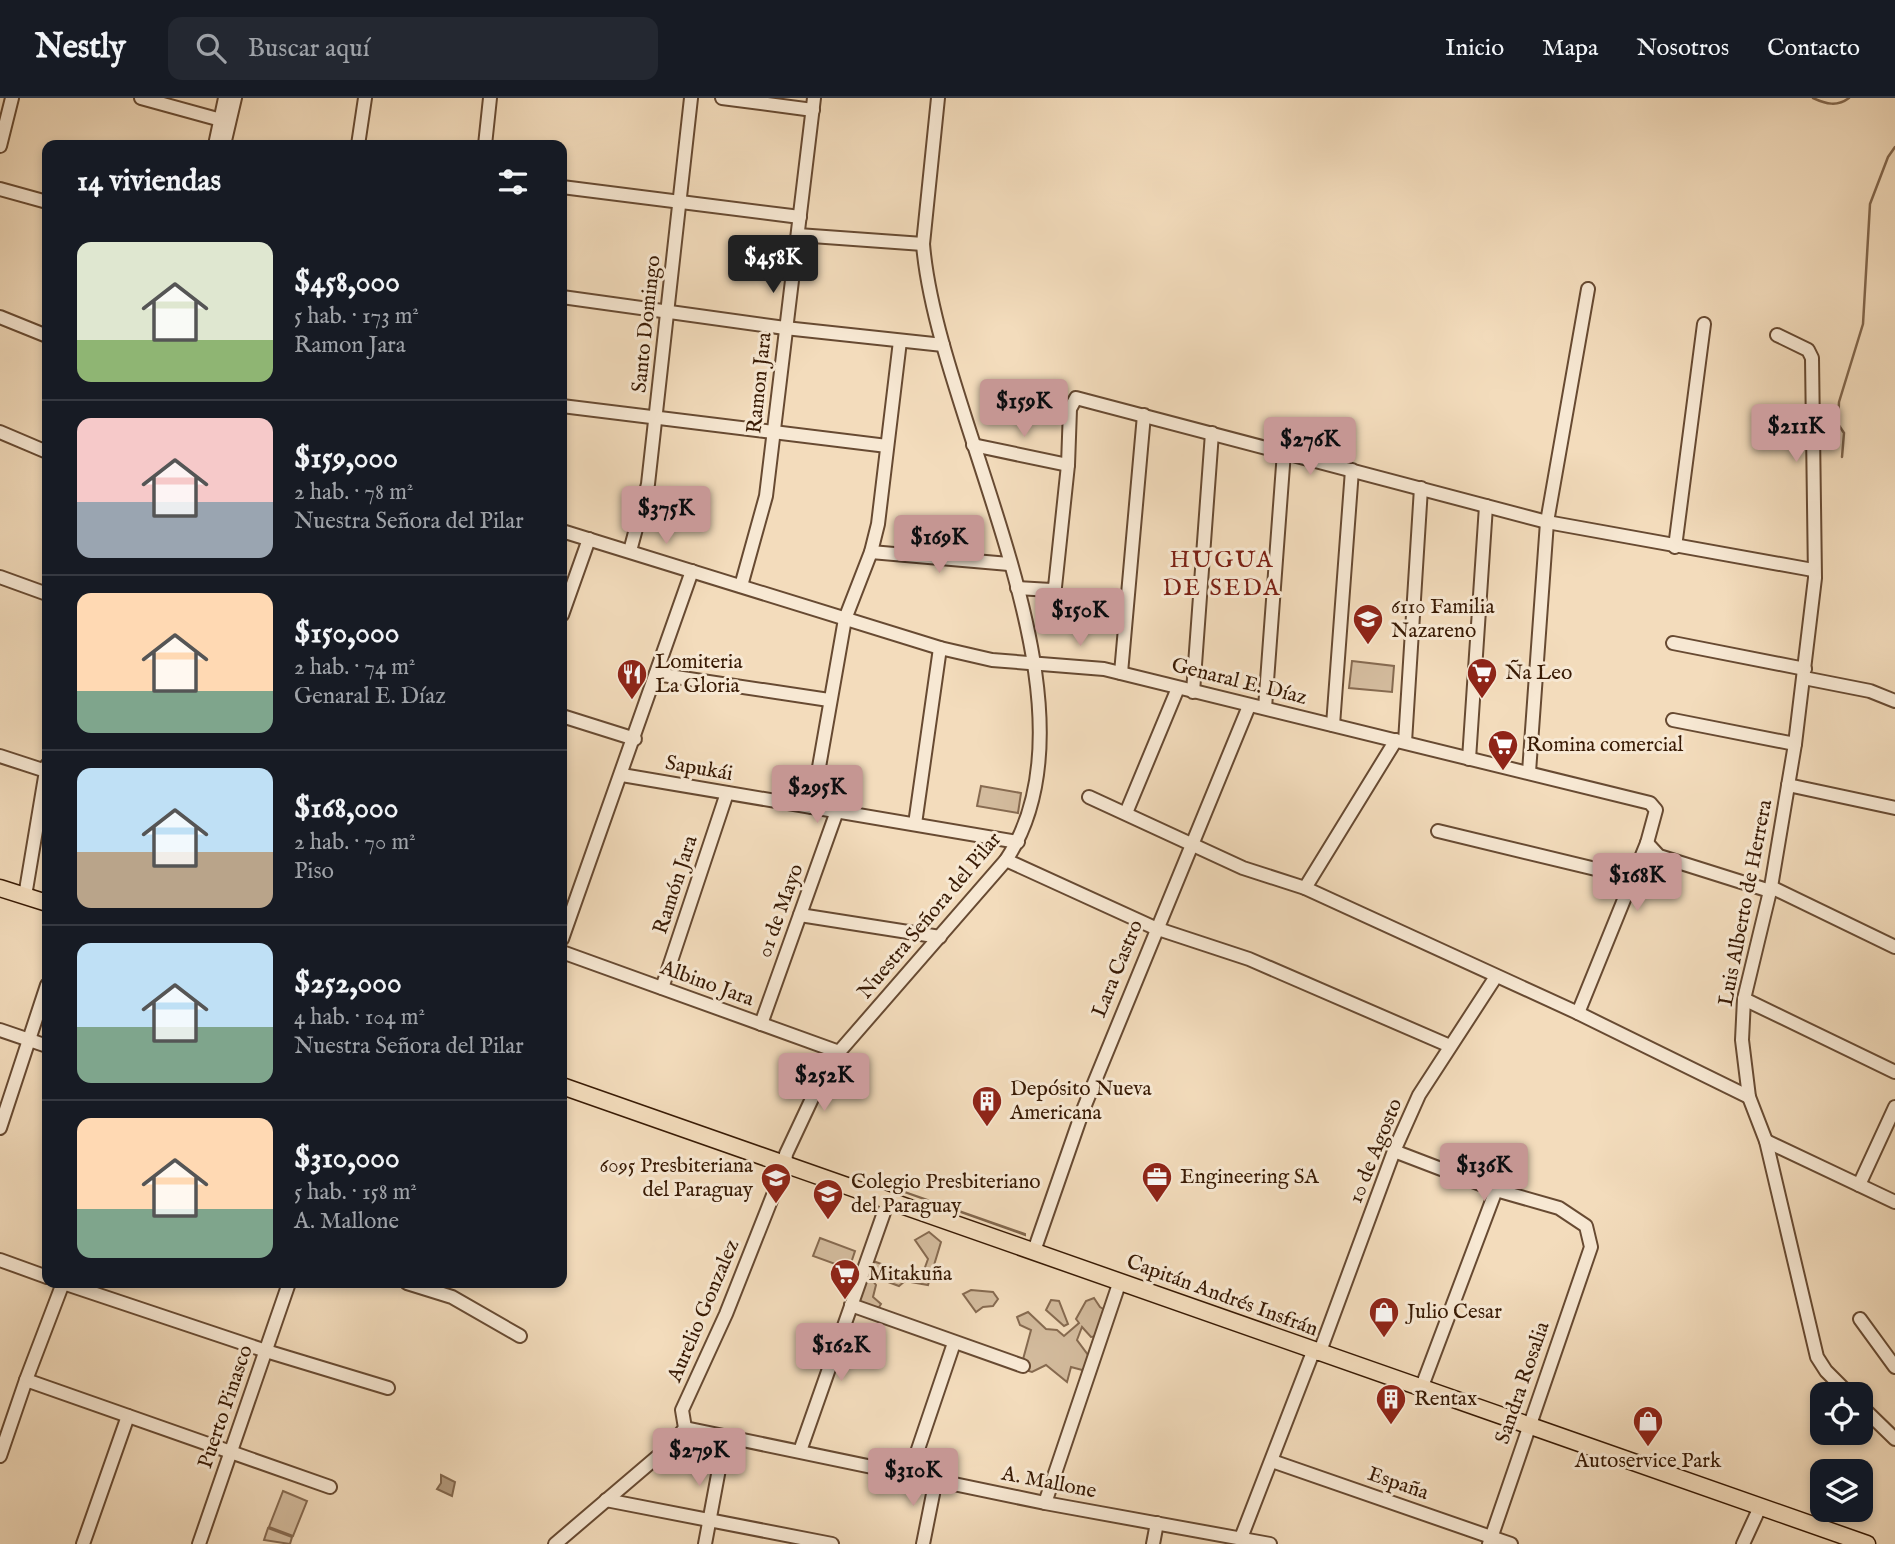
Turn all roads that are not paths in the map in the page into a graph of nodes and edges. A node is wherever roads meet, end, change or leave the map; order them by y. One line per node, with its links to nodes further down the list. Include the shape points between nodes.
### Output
1 (12, 98): 16 (street)
2 (141, 98): 11 (street)
3 (225, 98): 11 (street)
4 (234, 98): 13 (street)
5 (365, 98): 14 (street)
6 (490, 98): 15 (street)
7 (691, 98): 20 (street, Santo Domingo)
8 (722, 98): 10 (street)
9 (938, 98): 23 (street, Nuestra Señora del Pilar)
10 (813, 104): 21 (street, Ramon Jara)
11 (221, 120): 12 (street)
12 (216, 140)
13 (225, 140)
14 (359, 140)
15 (486, 140)
16 (0, 146)
17 (0, 188): 19 (street)
18 (567, 188): 20 (street)
19 (42, 201)
20 (679, 202): 21 (street); 26 (street, Santo Domingo)
21 (800, 217): 22 (street, Ramon Jara)
22 (797, 235): 23 (street); 29 (street, Ramon Jara)
23 (923, 244): 33 (street, Nuestra Señora del Pilar, via 928,290)
24 (1588, 289): 48 (street)
25 (567, 298): 26 (street)
26 (667, 311): 29 (street); 36 (street, Santo Domingo)
27 (0, 317): 30 (street)
28 (1704, 324): 51 (street)
29 (785, 328): 32 (street); 38 (street, Ramon Jara)
30 (42, 334)
31 (1777, 335): 55 (street, Luis Alberto de Herrera, via 1808,350 1812,358)
32 (900, 341): 33 (street); 41 (street)
33 (943, 345): 40 (street, Nuestra Señora del Pilar)
34 (567, 407): 36 (street)
35 (1144, 415): 39 (street); 44 (street, via 1073,399); 66 (street)
36 (656, 419): 38 (street); 52 (street, Santo Domingo, via 648,484)
37 (0, 432): 42 (street)
38 (774, 432): 41 (street); 58 (street, Ramon Jara, via 766,496)
39 (1212, 433): 43 (street); 70 (street)
40 (973, 445): 44 (street); 54 (street, Nuestra Señora del Pilar)
41 (887, 446): 53 (street)
42 (42, 450)
43 (1284, 453): 45 (street); 74 (street)
44 (1068, 465): 59 (street, via 1055,587)
45 (1352, 470): 46 (street); 77 (street)
46 (1421, 488): 47 (street); 79 (street)
47 (1486, 506): 48 (street); 82 (street)
48 (1547, 522): 51 (street); 84 (street)
49 (567, 532): 50 (street, Genaral E. Díaz)
50 (589, 539): 52 (street, Genaral E. Díaz); 61 (street)
51 (1675, 547): 55 (street)
52 (630, 551): 56 (street, Genaral E. Díaz)
53 (871, 552): 54 (street); 62 (street)
54 (1009, 564): 59 (street, Nuestra Señora del Pilar)
55 (1813, 570): 67 (street, Luis Alberto de Herrera)
56 (692, 571): 58 (street, Genaral E. Díaz); 68 (street)
57 (0, 577): 60 (street)
58 (741, 586): 62 (street, Genaral E. Díaz)
59 (1017, 588): 65 (street, Nuestra Señora del Pilar)
60 (42, 592)
61 (567, 601)
62 (845, 619): 64 (street, Genaral E. Díaz); 71 (street)
63 (1673, 643): 67 (street)
64 (940, 648): 65 (street, Genaral E. Díaz); 94 (street)
65 (1036, 665): 66 (street, Genaral E. Díaz, via 1077,665); 96 (street, Nuestra Señora del Pilar, via 1041,717 1038,757)
66 (1121, 673): 69 (street, Genaral E. Díaz)
67 (1805, 673): 72 (street); 80 (street, Luis Alberto de Herrera)
68 (656, 674): 71 (street); 78 (street)
69 (1178, 688): 70 (street, Genaral E. Díaz); 93 (street)
70 (1193, 692): 73 (street, Genaral E. Díaz)
71 (829, 700): 90 (street)
72 (1895, 701)
73 (1249, 706): 74 (street, Genaral E. Díaz); 98 (street, Lara Castro)
74 (1265, 708): 77 (street, Genaral E. Díaz)
75 (567, 718): 78 (street)
76 (1673, 720): 80 (street)
77 (1332, 725): 79 (street, Genaral E. Díaz)
78 (635, 738): 85 (street)
79 (1401, 741): 82 (street, Genaral E. Díaz); 102 (street)
80 (1795, 744): 86 (street, Luis Alberto de Herrera)
81 (0, 756): 83 (street)
82 (1469, 759): 84 (street, Genaral E. Díaz)
83 (42, 767)
84 (1529, 772): 97 (street, Genaral E. Díaz, via 1655,806)
85 (622, 775): 88 (street, Sapukái); 107 (street)
86 (1788, 785): 91 (street); 103 (street, Luis Alberto de Herrera)
87 (42, 792): 104 (street)
88 (727, 793): 90 (street, Sapukái); 113 (street, Ramón Jara)
89 (1089, 797): 93 (street)
90 (812, 807): 92 (street, Sapukái)
91 (1895, 808)
92 (837, 811): 94 (street, Sapukái); 106 (street, 01 de Mayo)
93 (1126, 813): 98 (street)
94 (915, 824): 96 (street, Sapukái)
95 (1438, 831): 100 (street)
96 (1018, 842): 99 (street, Nuestra Señora del Pilar)
97 (1647, 843): 100 (street); 103 (street, via 1658,856)
98 (1192, 844): 102 (street, via 1243,868); 108 (street, Lara Castro)
99 (1006, 860): 108 (street); 109 (street, Nuestra Señora del Pilar)
100 (1633, 878): 116 (street)
101 (0, 888): 104 (main road)
102 (1305, 888): 112 (street)
103 (1770, 889): 110 (street); 115 (street, Luis Alberto de Herrera)
104 (25, 896): 105 (main road)
105 (42, 901)
106 (800, 915): 109 (street); 117 (street, 01 de Mayo)
107 (567, 925)
108 (1155, 928): 121 (street, via 1249,959); 135 (street, Lara Castro, via 1083,1110)
109 (940, 937): 122 (street, Nuestra Señora del Pilar)
110 (1895, 947)
111 (567, 954): 113 (street, Albino Jara)
112 (1495, 978): 116 (street); 121 (street, 10 de Agosto)
113 (662, 988): 117 (street, Albino Jara)
114 (42, 999): 119 (street)
115 (1744, 999): 123 (street); 125 (street, Luis Alberto de Herrera, via 1742,1040)
116 (1578, 1013): 125 (street)
117 (761, 1024): 122 (street, Albino Jara)
118 (0, 1030): 119 (street)
119 (28, 1040): 120 (street); 127 (street)
120 (42, 1044)
121 (1450, 1046): 129 (street, 10 de Agosto, via 1419,1095)
122 (839, 1052): 130 (street, Nuestra Señora del Pilar, via 824,1073)
123 (1895, 1072)
124 (567, 1088): 130 (main road, Capitán Andrés Insfrán)
125 (1749, 1097): 128 (street, Luis Alberto de Herrera)
126 (1895, 1107): 131 (street)
127 (0, 1128)
128 (1766, 1141): 131 (street); 152 (street, Luis Alberto de Herrera, via 1817,1357)
129 (1394, 1151): 132 (street); 148 (street, 10 de Agosto)
130 (785, 1165): 133 (main road, Capitán Andrés Insfrán); 158 (street, Aurelio Gonzalez, via 682,1410)
131 (1859, 1185): 134 (street)
132 (1496, 1190): 154 (street); 157 (street, Sandra Rosalia, via 1559,1208 1586,1226 1591,1235 1591,1247)
133 (888, 1201): 135 (main road, Capitán Andrés Insfrán); 143 (street)
134 (1895, 1202)
135 (1034, 1251): 138 (main road, Capitán Andrés Insfrán)
136 (0, 1260): 137 (street)
137 (42, 1275)
138 (1120, 1281): 148 (main road, Capitán Andrés Insfrán); 169 (street)
139 (62, 1288): 151 (street)
140 (79, 1288): 147 (street)
141 (287, 1288): 147 (street, Puerto Pinasco)
142 (423, 1288): 145 (street, via 452,1297)
143 (851, 1305): 146 (street); 162 (street)
144 (1860, 1319): 150 (street)
145 (520, 1336)
146 (954, 1343): 149 (street); 165 (street)
147 (266, 1351): 153 (street); 161 (street, Puerto Pinasco)
148 (1316, 1353): 154 (main road, Capitán Andrés Insfrán); 164 (street, 10 de Agosto)
149 (1023, 1366)
150 (1895, 1367)
151 (26, 1380): 155 (street); 163 (street)
152 (1837, 1382)
153 (388, 1388)
154 (1421, 1389): 157 (main road, Capitán Andrés Insfrán)
155 (128, 1416): 161 (street); 175 (street)
156 (1873, 1418): 160 (street)
157 (1527, 1426): 170 (main road, Capitán Andrés Insfrán); 174 (street, Sandra Rosalia)
158 (685, 1428): 159 (street, A. Mallone); 168 (street)
159 (725, 1437): 162 (street, A. Mallone); 171 (street)
160 (1895, 1439)
161 (231, 1451): 167 (street); 176 (street, Puerto Pinasco)
162 (800, 1451): 165 (street, A. Mallone)
163 (0, 1456)
164 (1272, 1461): 173 (street, 10 de Agosto); 174 (street, España)
165 (910, 1473): 166 (street, A. Mallone)
166 (936, 1479): 169 (street, A. Mallone); 180 (street)
167 (330, 1486)
168 (606, 1500): 171 (street); 177 (street)
169 (1045, 1503): 172 (street, A. Mallone)
170 (1760, 1507): 184 (street); 185 (main road, Capitán Andrés Insfrán)
171 (709, 1521): 178 (street); 179 (street)
172 (1157, 1523): 173 (street, A. Mallone); 181 (street)
173 (1241, 1538): 182 (street, A. Mallone)
174 (1490, 1540): 183 (street, España)
175 (83, 1544)
176 (199, 1544)
177 (555, 1544)
178 (705, 1544)
179 (832, 1544)
180 (923, 1544)
181 (1153, 1544)
182 (1270, 1544)
183 (1511, 1544)
184 (1743, 1544)
185 (1867, 1544)

